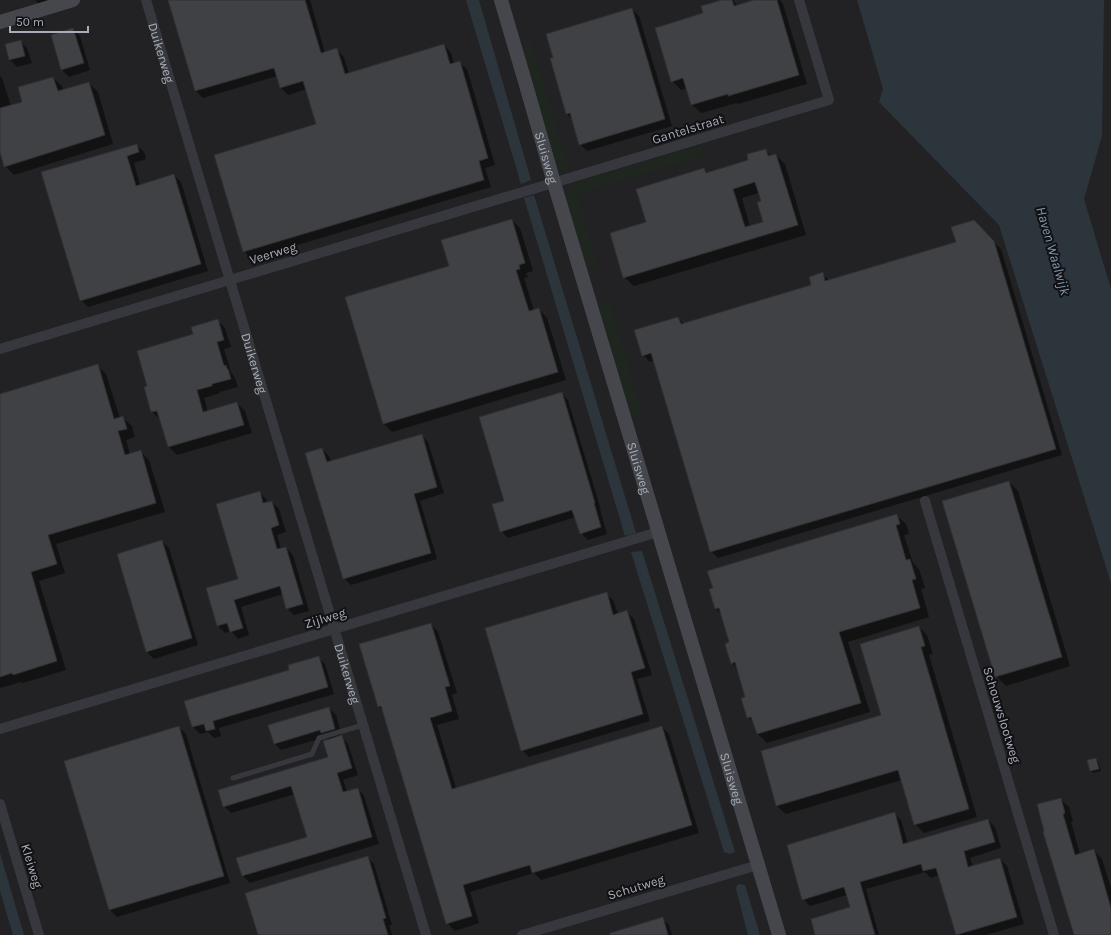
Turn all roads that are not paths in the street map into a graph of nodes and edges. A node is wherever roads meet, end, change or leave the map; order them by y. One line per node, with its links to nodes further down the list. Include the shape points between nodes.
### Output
1 (73, 0): 5 (street)
2 (146, 0): 7 (street, Duikerweg)
3 (501, 0): 6 (street, Sluisweg)
4 (799, 0): 6 (street, Gantelstraat, via 829,100)
5 (0, 22)
6 (554, 183): 7 (street, Veerweg); 10 (street, Sluisweg)
7 (230, 280): 8 (street, Veerweg); 11 (street, Duikerweg)
8 (0, 349)
9 (925, 501): 21 (street, Schouwslootweg)
10 (658, 532): 11 (street, Zijlweg); 16 (street, Sluisweg)
11 (334, 628): 12 (street, Duikerweg); 13 (street, Zijlweg)
12 (363, 726): 14 (lane, via 319,738 312,754); 18 (street, Duikerweg)
13 (0, 729)
14 (233, 778)
15 (0, 804): 17 (street, Kleiweg)
16 (758, 865): 19 (street, Schutweg); 20 (street, Sluisweg)
17 (39, 935)
18 (426, 935)
19 (522, 935)
20 (779, 935)
21 (1054, 935)

